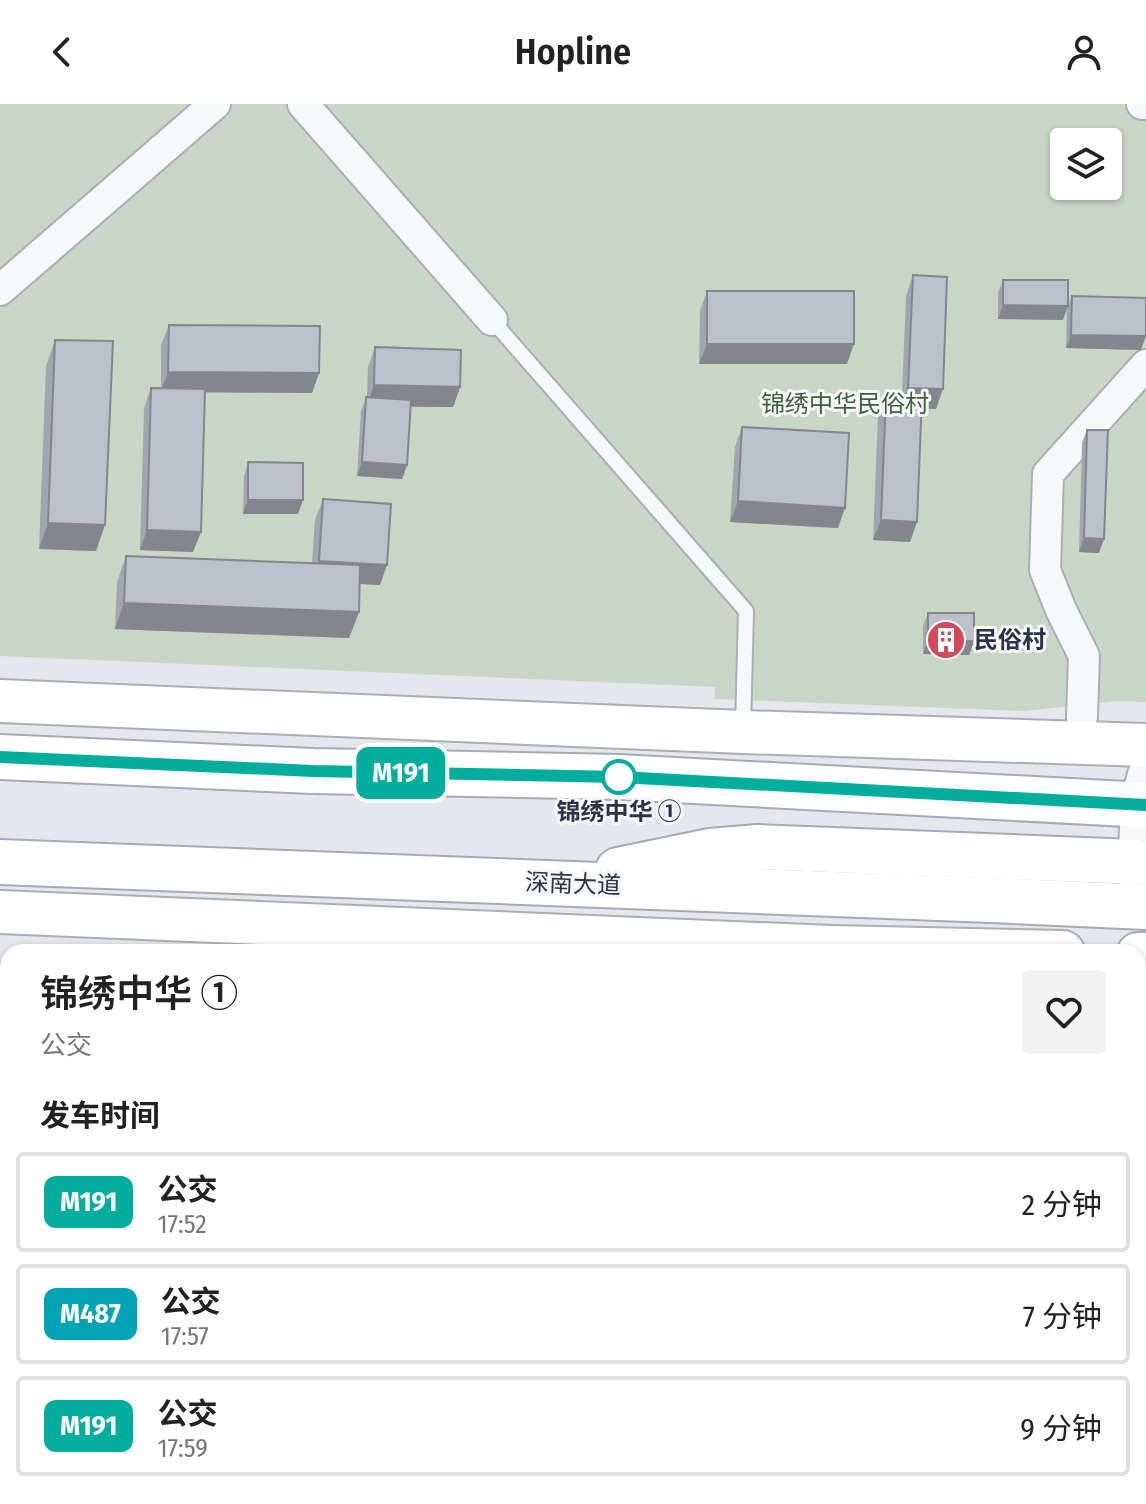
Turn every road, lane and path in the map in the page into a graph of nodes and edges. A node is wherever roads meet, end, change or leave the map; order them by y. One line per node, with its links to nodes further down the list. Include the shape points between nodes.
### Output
1 (215, 104): 3 (street)
2 (303, 104): 4 (street)
3 (0, 290)
4 (492, 320): 8 (lane, via 746,611)
5 (1146, 365): 7 (street, via 1048,474 1045,570 1084,656)
6 (0, 701): 8 (main road)
7 (1082, 717)
8 (743, 732): 9 (main road)
9 (1146, 745)
10 (0, 757): 11 (main road, via 313,771)
11 (1143, 791): 13 (street)
12 (0, 862): 14 (main road, 深南大道)
13 (1134, 862): 14 (main road, via 758,847 710,851); 15 (street)
14 (553, 883): 15 (main road, 深南大道)
15 (1142, 911)
16 (0, 912): 17 (main road)
17 (663, 944)

